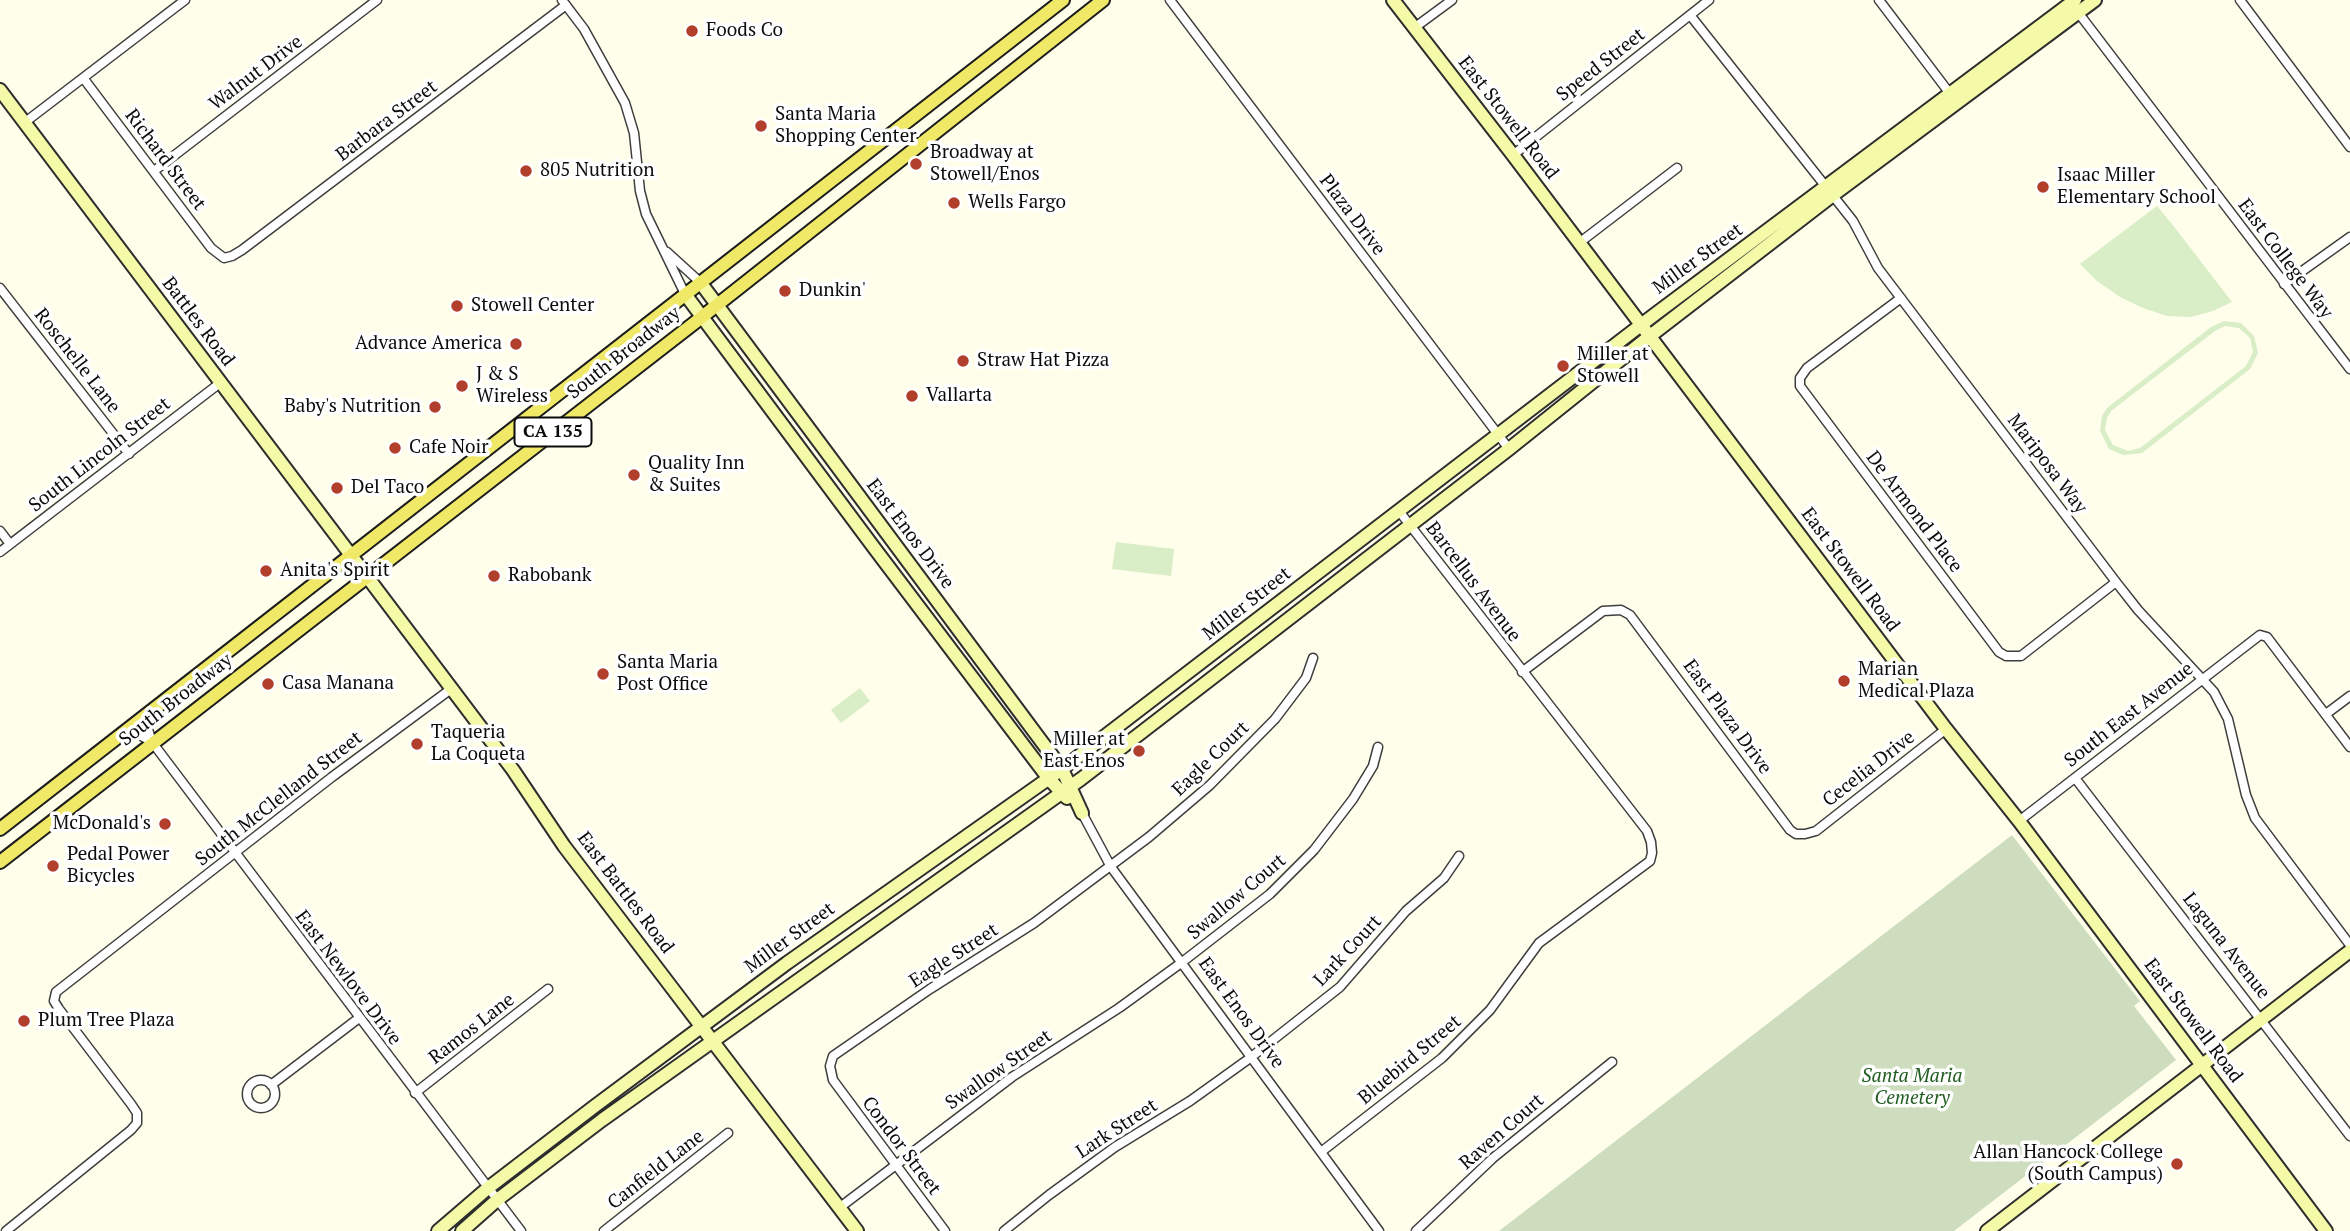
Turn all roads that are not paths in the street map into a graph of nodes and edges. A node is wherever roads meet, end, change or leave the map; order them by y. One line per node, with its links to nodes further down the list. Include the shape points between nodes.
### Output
1 (185, 0): 16 (street)
2 (377, 0): 23 (street, Walnut Drive)
3 (1063, 0): 29 (main road, South Broadway / CA 135)
4 (1103, 0): 34 (main road, South Broadway / CA 135)
5 (1170, 0): 40 (street, Plaza Drive)
6 (1393, 0): 15 (street, East Stowell Road)
7 (1452, 0): 15 (street)
8 (1709, 0): 14 (street, Speed Street)
9 (1879, 0): 18 (street)
10 (2095, 0): 13 (street, Miller Street)
11 (2240, 0): 20 (street)
12 (564, 2): 27 (street, via 625,103 634,133 641,197); 28 (street, Barbara Street, via 242,250)
13 (2073, 4): 18 (street, Miller Street); 30 (street, East College Way)
14 (1690, 15): 21 (street, Speed Street); 24 (street, Mariposa Way)
15 (1414, 28): 21 (street, East Stowell Road)
16 (84, 79): 19 (street); 23 (street, Richard Street)
17 (0, 90): 19 (street, Battles Road)
18 (1954, 98): 24 (street, Miller Street)
19 (24, 122): 39 (street, Battles Road)
20 (2350, 147)
21 (1513, 155): 26 (street, East Stowell Road)
22 (1676, 168): 26 (street)
23 (153, 171): 28 (street, Richard Street, via 211,248)
24 (1830, 192): 33 (street, Mariposa Way); 36 (street, Miller Street); 37 (street, Miller Street)
25 (2350, 237): 30 (street)
26 (1579, 243): 36 (street, East Stowell Road)
27 (662, 248): 29 (street); 32 (street)
28 (224, 258)
29 (700, 282): 32 (main road, South Broadway / CA 135); 34 (street, East Enos Drive)
30 (2284, 284): 38 (street, East College Way)
31 (0, 288): 42 (street, Roschelle Lane)
32 (685, 294): 35 (street, East Enos Drive); 48 (main road, South Broadway / CA 135)
33 (1901, 298): 50 (street, Mariposa Way); 50 (street, De Armond Place, via 1807,368 1800,386 1998,652 2021,656)
34 (717, 305): 35 (main road, South Broadway / CA 135); 63 (street, East Enos Drive)
35 (702, 317): 49 (main road, South Broadway / CA 135); 65 (street, East Enos Drive)
36 (1641, 325): 37 (street, East Stowell Road); 40 (street, Miller Street)
37 (1650, 336): 41 (street, Miller Street); 59 (street, East Stowell Road)
38 (2350, 369)
39 (219, 383): 42 (street, South Lincoln Street); 48 (street, Battles Road)
40 (1499, 436): 41 (street, Plaza Drive); 43 (street, Miller Street)
41 (1509, 449): 44 (street, Miller Street)
42 (129, 453): 46 (street, South Lincoln Street)
43 (1399, 511): 44 (street, Barcellus Avenue); 63 (street, Miller Street)
44 (1410, 526): 52 (street, Barcellus Avenue); 66 (street, Miller Street)
45 (0, 531): 46 (street)
46 (10, 544): 47 (street, South Lincoln Street)
47 (0, 552)
48 (350, 555): 49 (street, Battles Road); 57 (main road, South Broadway / CA 135)
49 (366, 577): 54 (street, East Battles Road); 60 (main road, South Broadway / CA 135)
50 (2116, 582): 53 (street, Mariposa Way)
51 (1312, 658): 74 (street, Eagle Court, via 1306,678 1275,719 1210,785)
52 (1522, 672): 70 (street, East Plaza Drive, via 1603,611 1621,610 1639,624 1790,830); 91 (street, Bluebird Street, via 1647,831 1650,861 1539,943 1471,1031)
53 (2203, 678): 56 (street, South East Avenue, via 2260,635 2267,637); 64 (street, South East Avenue); 75 (street, Mariposa Way, via 2228,719 2255,818)
54 (451, 689): 71 (street, South McClelland Street); 81 (street, East Battles Road)
55 (2350, 696): 56 (street)
56 (2326, 715): 62 (street)
57 (144, 717): 58 (main road, South Broadway / CA 135); 60 (street, East Newlove Drive)
58 (129, 729): 60 (street, East Newlove Drive); 69 (main road, South Broadway / CA 135)
59 (1946, 729): 68 (street, East Stowell Road); 70 (street, Cecelia Drive)
60 (152, 742): 71 (street, East Newlove Drive); 73 (main road, South Broadway / CA 135)
61 (1378, 747): 77 (street, Swallow Court, via 1367,777 1314,850 1279,886)
62 (2350, 747)
63 (1062, 769): 65 (street, Miller Street); 66 (street, East Enos Drive)
64 (2075, 778): 68 (street, South East Avenue); 80 (street, Laguna Avenue)
65 (1049, 779): 66 (street, East Enos Drive); 81 (street, Miller Street)
66 (1067, 790): 67 (street, East Enos Drive); 82 (street, Miller Street)
67 (1082, 813): 74 (street, East Enos Drive)
68 (2019, 821): 85 (street, East Stowell Road)
69 (0, 829)
70 (1811, 832)
71 (236, 854): 79 (street, East Newlove Drive); 96 (street, South McClelland Street, via 56,992 54,1001 131,1104 137,1124)
72 (1459, 856): 83 (street, Lark Court, via 1444,878 1406,911 1340,987)
73 (0, 862)
74 (1111, 867): 77 (street, East Enos Drive); 86 (street, Eagle Street, via 842,1048 830,1066)
75 (2350, 945)
76 (2350, 951): 80 (street)
77 (1181, 963): 83 (street, East Enos Drive); 92 (street, Swallow Street, via 1012,1077)
78 (548, 989): 88 (street, Ramos Lane)
79 (359, 1018): 87 (street); 88 (street, East Newlove Drive)
80 (2262, 1019): 85 (street); 90 (street, Laguna Avenue)
81 (702, 1026): 82 (street, East Battles Road); 93 (street, Miller Street)
82 (713, 1041): 94 (street, Miller Street); 95 (street, East Battles Road)
83 (1250, 1058): 91 (street, East Enos Drive); 103 (street, Lark Street, via 1115,1147)
84 (1612, 1062): 105 (street, Raven Court, via 1493,1158)
85 (2202, 1065): 106 (street); 107 (street, East Stowell Road)
86 (833, 1080): 92 (street, Condor Street)
87 (271, 1085)
88 (415, 1093): 93 (street, East Newlove Drive)
89 (728, 1133): 100 (street, Canfield Lane)
90 (2350, 1136)
91 (1321, 1152): 104 (street, East Enos Drive)
92 (895, 1165): 95 (street, Swallow Street); 102 (street, Condor Street)
93 (488, 1188): 94 (street, East Newlove Drive); 97 (street, Miller Street)
94 (497, 1200): 98 (street, Miller Street); 99 (street, East Newlove Drive)
95 (839, 1208): 101 (street, East Battles Road)
96 (6, 1231)
97 (438, 1231)
98 (461, 1231)
99 (521, 1231)
100 (604, 1231)
101 (857, 1231)
102 (945, 1231)
103 (1004, 1231)
104 (1379, 1231)
105 (1416, 1231)
106 (1987, 1231)
107 (2326, 1231)

